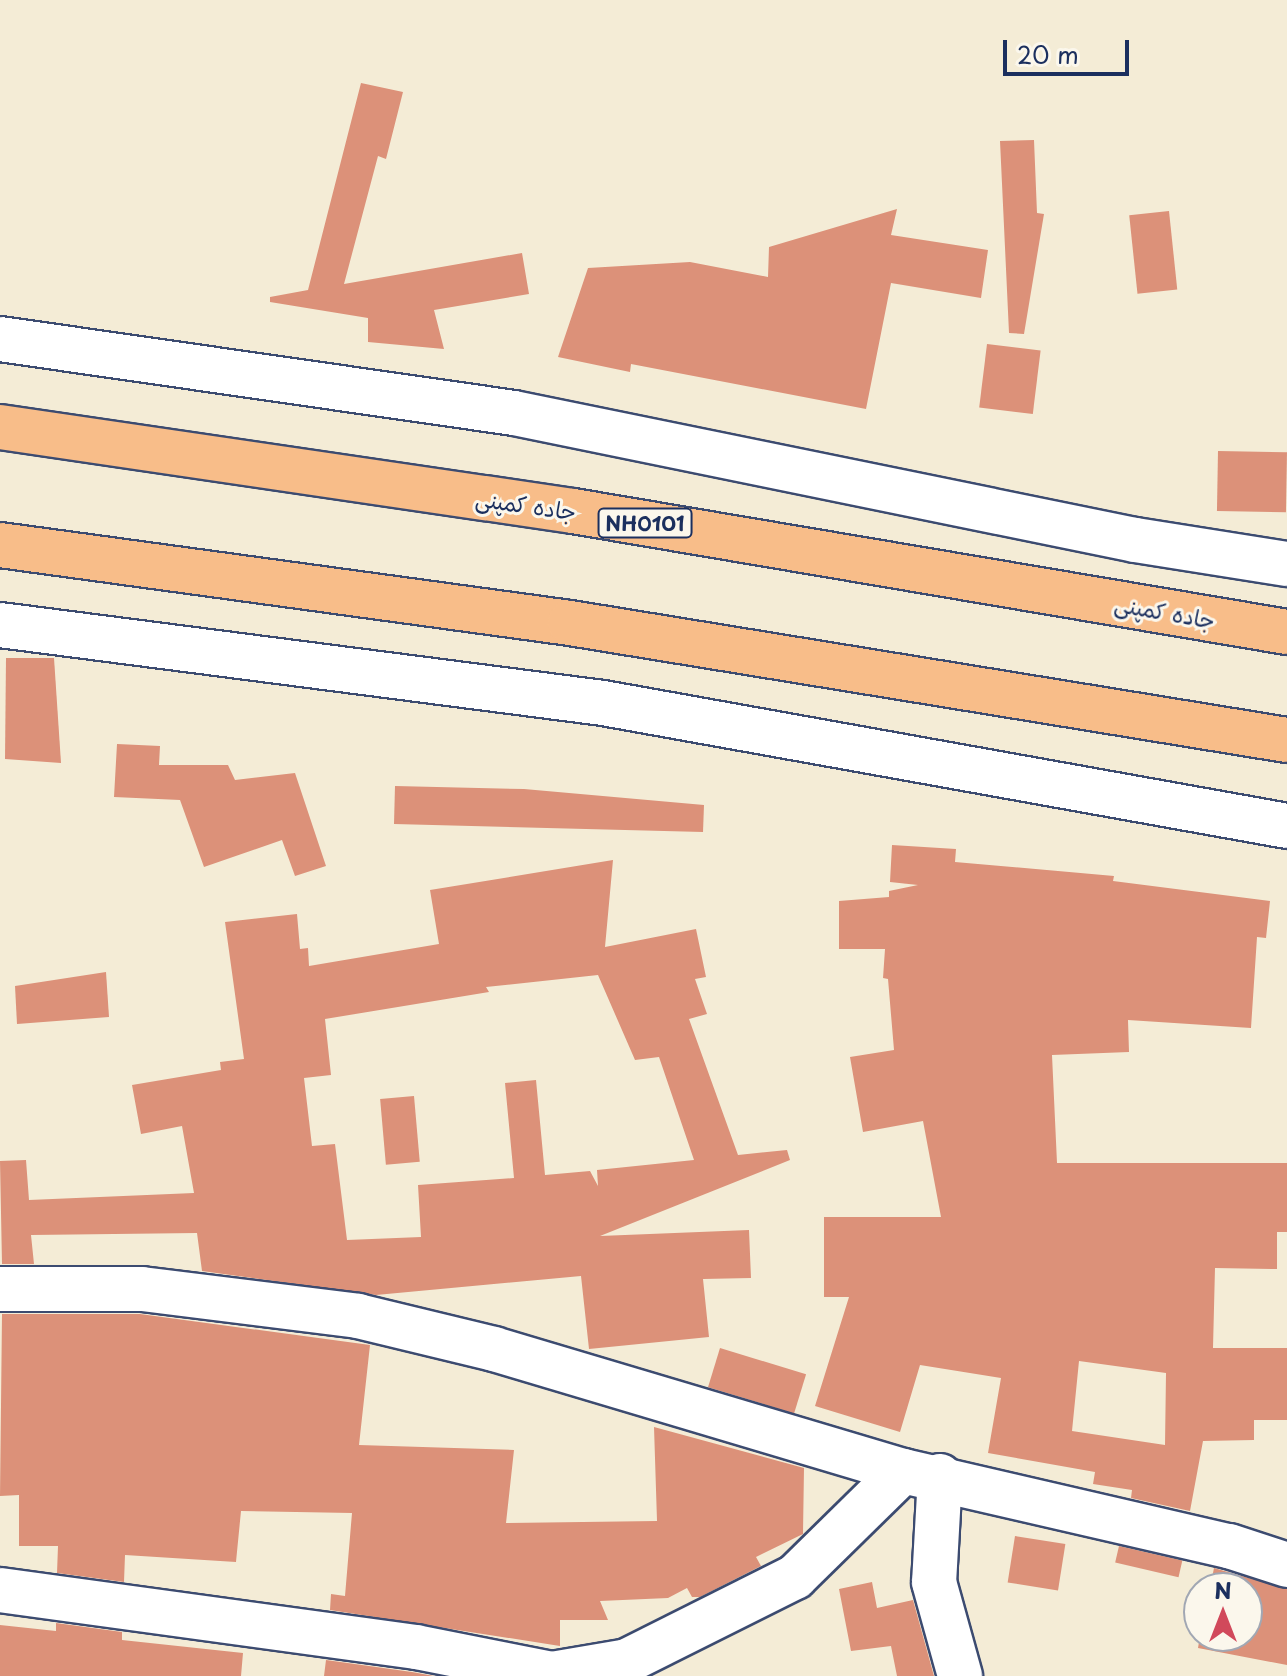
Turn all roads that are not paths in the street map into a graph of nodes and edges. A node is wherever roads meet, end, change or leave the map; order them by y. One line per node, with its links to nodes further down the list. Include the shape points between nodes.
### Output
1 (0, 339): 4 (street, via 514,413 1120,537)
2 (0, 427): 6 (highway, جاده کمپنی / NH0101, via 573,511)
3 (0, 545): 7 (highway, via 570,623)
4 (1287, 564)
5 (0, 625): 8 (street, via 603,703)
6 (1287, 632)
7 (1287, 740)
8 (1287, 826)
9 (0, 1289): 10 (street, via 142,1289 358,1316 494,1349)
10 (921, 1474): 11 (street, via 1229,1546); 13 (street, via 795,1577 627,1661); 14 (street, via 934,1582)
11 (1287, 1565)
12 (0, 1590): 13 (street, via 416,1647 552,1674)
13 (582, 1672)
14 (960, 1676)

